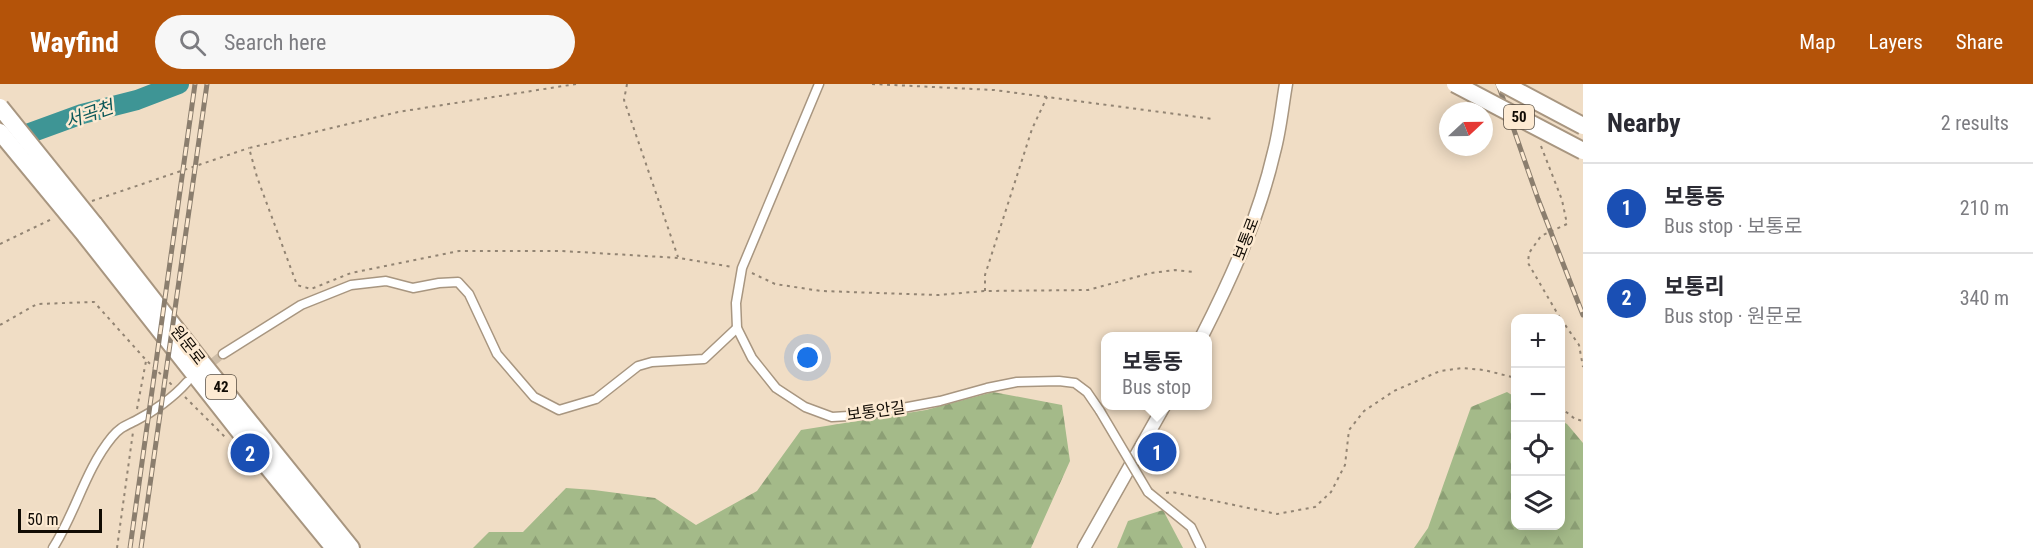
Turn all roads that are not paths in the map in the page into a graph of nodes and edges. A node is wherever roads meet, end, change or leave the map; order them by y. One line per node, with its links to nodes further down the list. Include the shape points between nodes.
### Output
1 (819, 84): 10 (street, 보통안길, via 742,268 736,303)
2 (1286, 84): 11 (street, 보통로, via 1277,138 1255,218)
3 (1455, 84): 8 (highway, 50, bridge)
4 (1504, 84): 6 (highway, 50, bridge)
5 (0, 107): 9 (highway, 42, bridge)
6 (1583, 126)
7 (0, 132): 9 (highway, 42, bridge)
8 (1583, 151)
9 (89, 229): 16 (highway, 원문로 / 42, via 258,455); 17 (highway, 원문로 / 42)
10 (737, 328): 12 (street, via 704,359 638,366 596,399 559,410 534,397 497,354 469,294 458,282 413,288 386,281 351,285 301,305); 19 (street, 보통안길, bridge, via 752,358 776,388 805,407 832,417 918,405 1017,382 1075,383 1088,392 1151,494 1191,527)
11 (1204, 332)
12 (223, 354)
13 (187, 382): 15 (street, via 135,421 122,426 112,438 89,470 65,530)
14 (1161, 410): 18 (street)
15 (53, 548)
16 (334, 548)
17 (351, 548)
18 (1084, 548)
19 (1201, 548)

